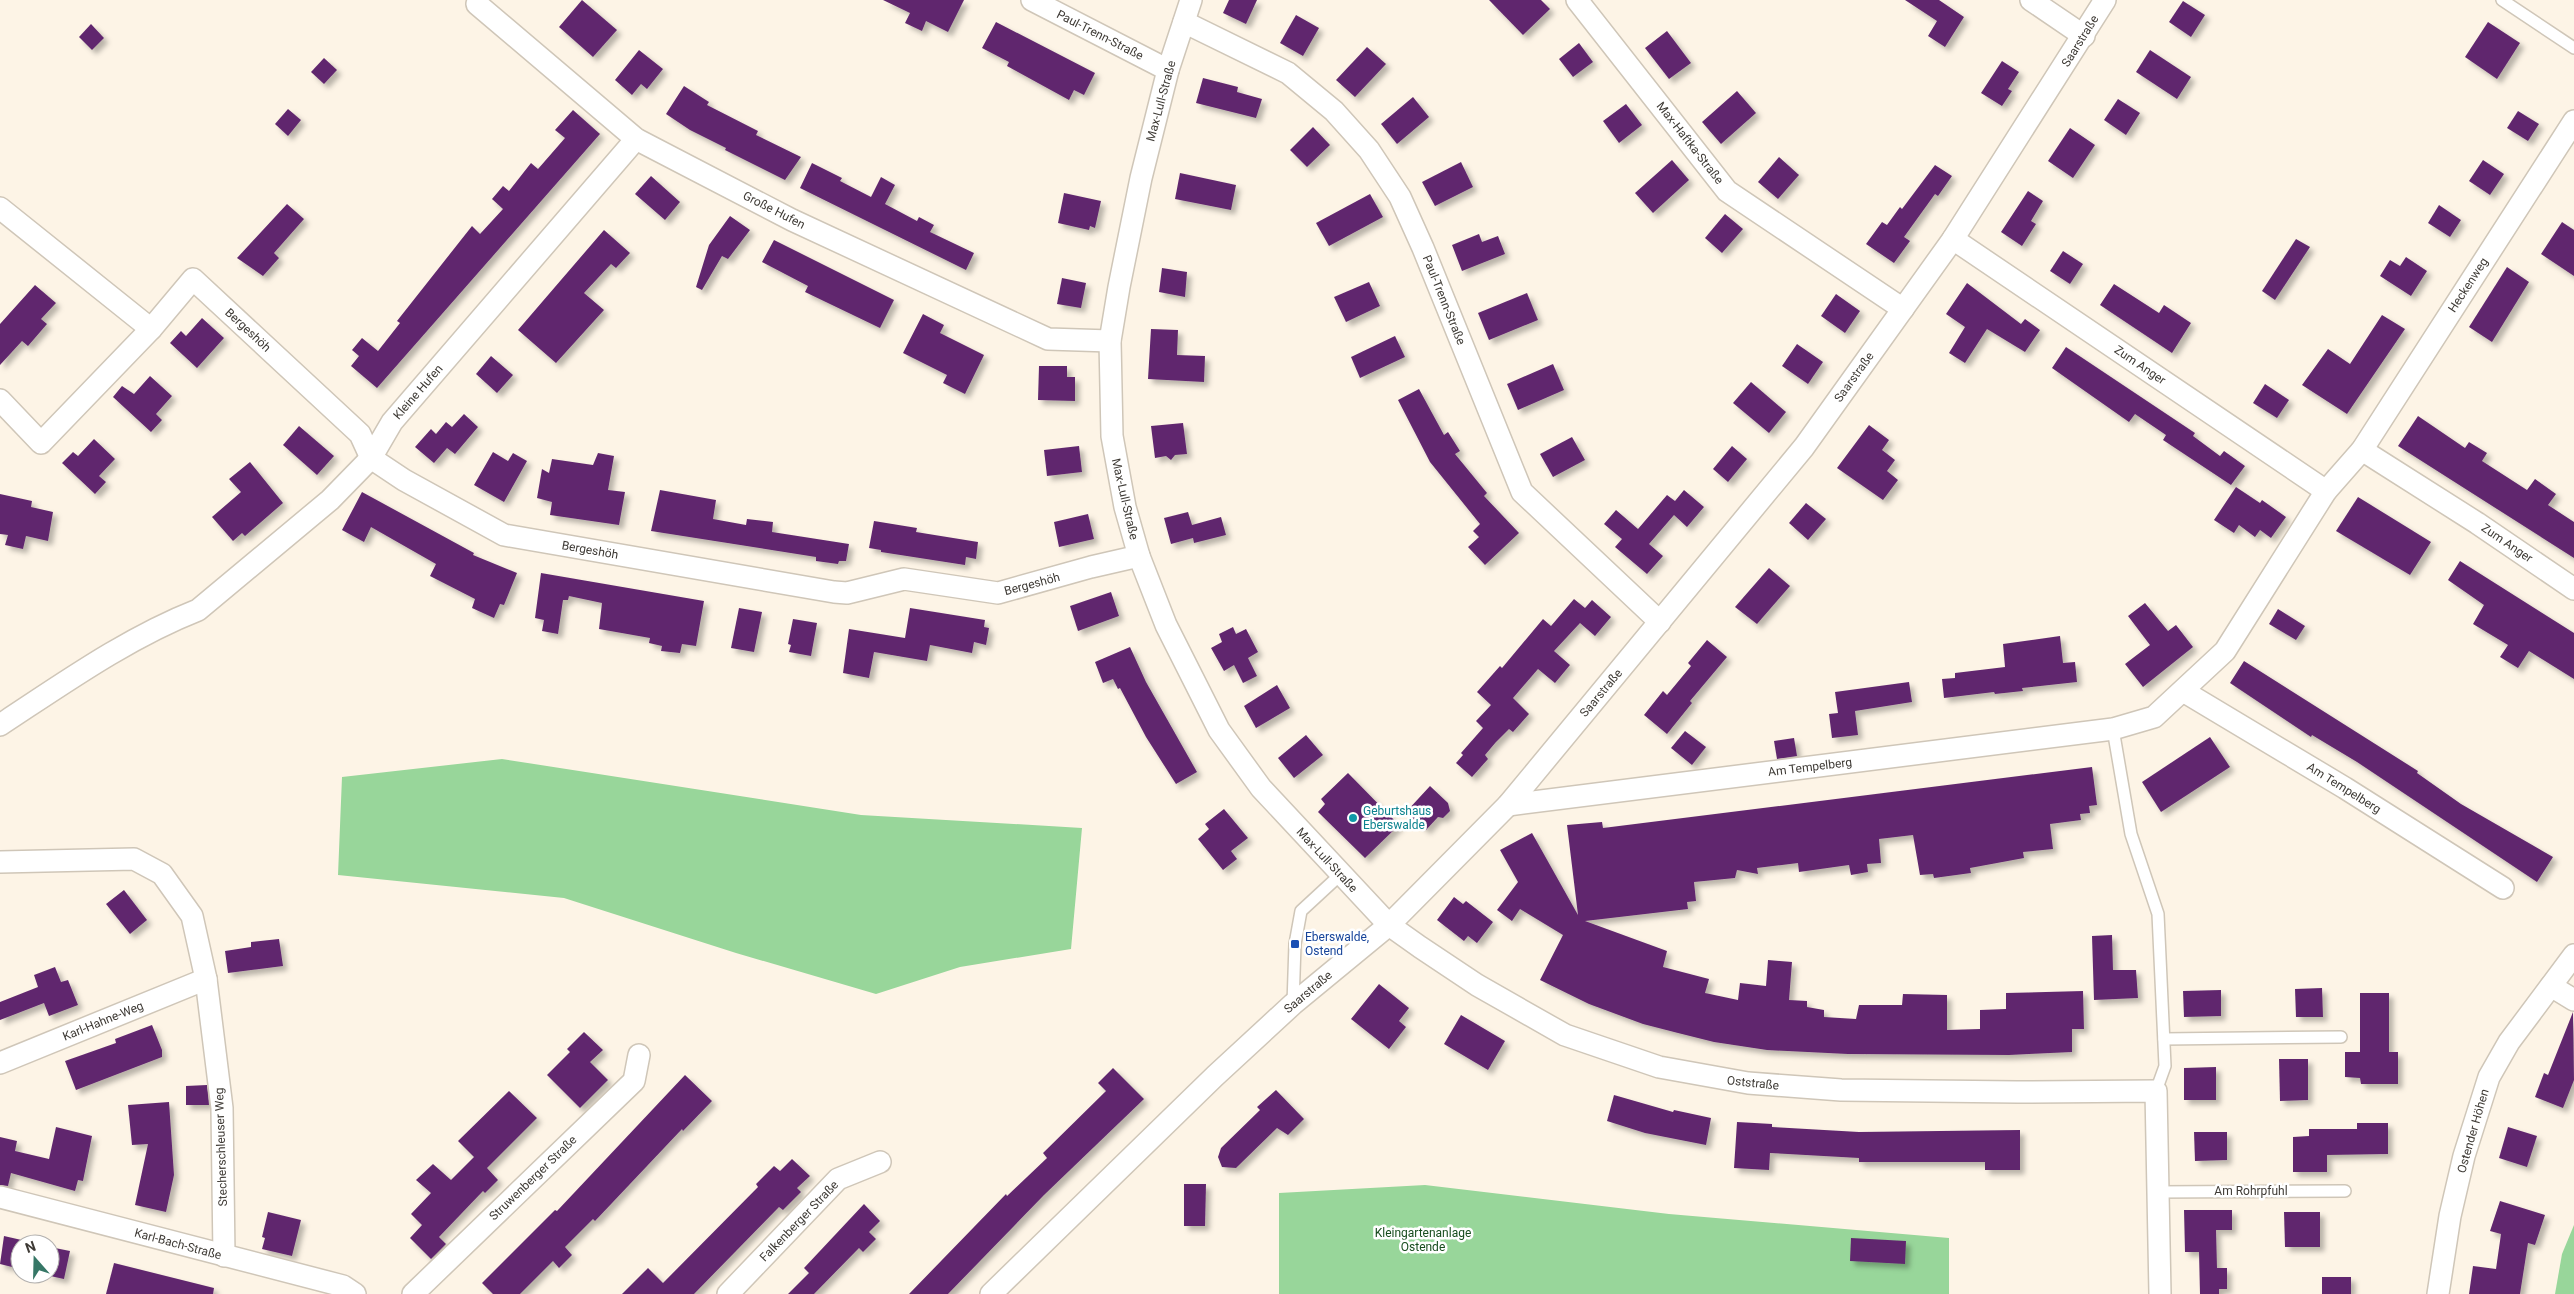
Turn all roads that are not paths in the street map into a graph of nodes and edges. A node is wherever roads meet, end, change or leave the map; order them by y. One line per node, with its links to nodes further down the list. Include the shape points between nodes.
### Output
1 (1032, 0): 11 (street, Paul-Trenn-Straße)
2 (1191, 0): 8 (street, Max-Lull-Straße)
3 (1577, 0): 16 (street, Max-Haftka-Straße, via 1727,191)
4 (2031, 0): 9 (street)
5 (2105, 0): 9 (street, Saarstraße)
6 (2502, 0): 10 (lane)
7 (477, 4): 13 (street, Große Hufen)
8 (1184, 22): 11 (street, Max-Lull-Straße); 25 (street, Paul-Trenn-Straße, via 1288,73 1334,110 1369,150 1400,197 1423,248 1522,492)
9 (2084, 36): 15 (street, Saarstraße)
10 (2574, 48)
11 (1168, 70): 18 (street, Max-Lull-Straße, via 1141,178)
12 (2574, 121): 20 (street, Heckenweg)
13 (636, 139): 18 (street, Große Hufen, via 792,220 1048,339); 21 (street, Kleine Hufen, via 392,422)
14 (0, 208): 17 (street)
15 (1953, 239): 16 (street, Saarstraße); 22 (street, Zum Anger)
16 (1903, 309): 25 (street, Saarstraße, via 1804,447)
17 (151, 329): 19 (street, Bergeshöh, via 41,442); 21 (street, Bergeshöh, via 193,279 360,434)
18 (1110, 341): 23 (street, Max-Lull-Straße, via 1112,436 1125,507)
19 (0, 400)
20 (2362, 450): 22 (street, Am Tempelberg); 24 (street, Zum Anger)
21 (371, 458): 23 (street, Bergeshöh, via 404,480 504,535 834,592 847,593 904,579 998,593); 27 (street, Kleine Hufen, via 330,500 198,610 176,618 101,658)
22 (2326, 491): 26 (street, Am Tempelberg, via 2225,651)
23 (1139, 556): 31 (street, Max-Lull-Straße, via 1186,670 1219,730 1261,788)
24 (2574, 589)
25 (1660, 622): 29 (street, Saarstraße)
26 (2183, 691): 28 (street, Am Tempelberg, via 2154,717); 32 (street, Am Tempelberg)
27 (0, 725)
28 (2113, 729): 29 (street, Am Tempelberg); 40 (lane, via 2131,834 2158,914)
29 (1508, 805): 33 (street, Saarstraße)
30 (0, 862): 35 (street, Stecherschleuser Weg, via 134,859 162,874 192,916)
31 (1340, 875): 33 (street, Max-Lull-Straße); 38 (lane, via 1301,911 1294,944)
32 (2503, 888)
33 (1389, 925): 38 (street, Saarstraße); 43 (street, Oststraße, via 1477,985 1565,1035 1659,1068 1748,1083 1841,1090)
34 (2574, 954): 36 (street, Ostender Höhen)
35 (206, 979): 42 (street, Karl-Hahne-Weg); 48 (street, Stecherschleuser Weg, via 222,1108)
36 (2551, 986): 37 (street); 54 (street, Ostender Höhen, via 2509,1042 2489,1077 2464,1156 2450,1216)
37 (2574, 1000)
38 (1293, 1004): 52 (street, Saarstraße, via 1214,1076)
39 (2341, 1037): 40 (lane)
40 (2164, 1039): 43 (lane, via 2165,1066)
41 (639, 1055): 50 (street, Struwenberger Straße, via 634,1082)
42 (0, 1063)
43 (2156, 1091): 46 (street)
44 (880, 1162): 51 (street, Falkenberger Straße, via 838,1179)
45 (2345, 1191): 46 (lane, Am Rohrpfuhl)
46 (2157, 1192): 53 (street)
47 (0, 1197): 48 (street, Karl-Bach-Straße)
48 (224, 1256): 49 (street, Karl-Bach-Straße, via 343,1286)
49 (355, 1294)
50 (413, 1294)
51 (728, 1294)
52 (991, 1294)
53 (2160, 1294)
54 (2438, 1294)

